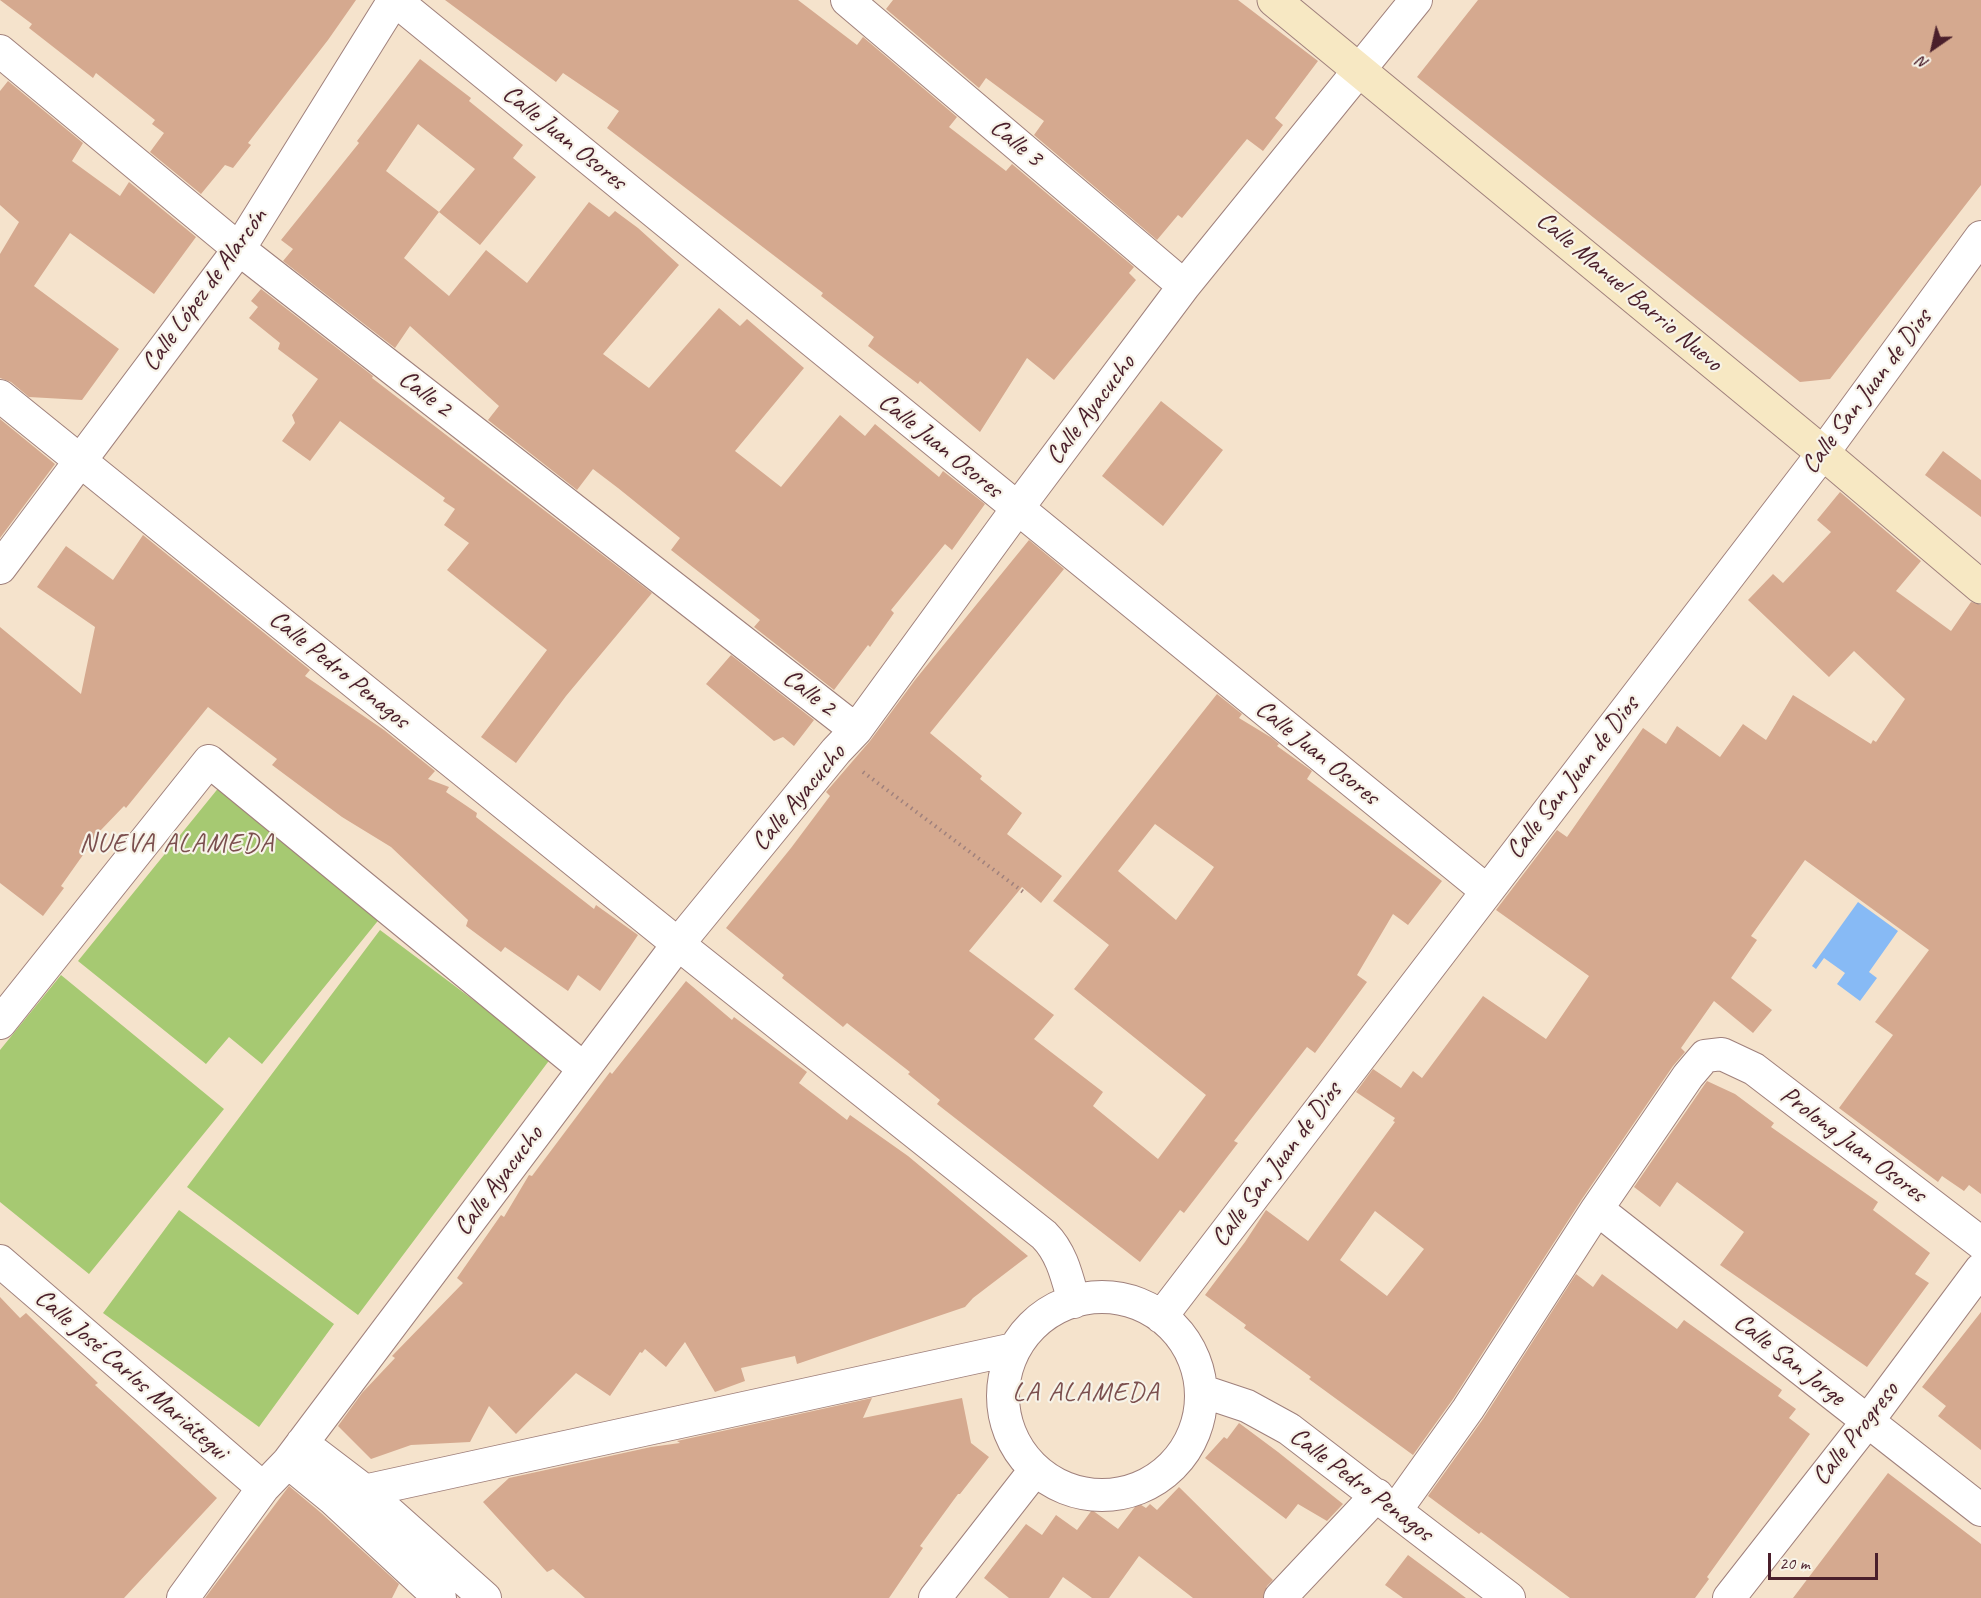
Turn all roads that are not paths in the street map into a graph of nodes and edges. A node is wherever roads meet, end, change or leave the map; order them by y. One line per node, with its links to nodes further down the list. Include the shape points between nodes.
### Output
1 (395, 0): 8 (street, Calle López de Alarcón); 13 (street, Calle Juan Osores)
2 (847, 0): 9 (street, Calle 3)
3 (1274, 0): 6 (street, Calle Manuel Barrio Nuevo)
4 (1416, 0): 6 (street, Calle Ayacucho)
5 (0, 51): 8 (street, Calle 2)
6 (1360, 70): 9 (street, Calle Ayacucho); 11 (street, Calle Manuel Barrio Nuevo)
7 (1981, 237): 11 (street, Calle San Juan de Dios)
8 (239, 249): 12 (street, Calle López de Alarcón); 16 (street, Calle 2)
9 (1184, 286): 13 (street, Calle Ayacucho)
10 (0, 396): 12 (street, Calle Pedro Penagos)
11 (1823, 453): 15 (street, Calle Manuel Barrio Nuevo); 17 (street, Calle San Juan de Dios)
12 (80, 462): 14 (street, Calle López de Alarcón); 18 (street, Calle Pedro Penagos)
13 (1017, 509): 16 (street, Calle Ayacucho); 17 (street, Calle Juan Osores)
14 (0, 568)
15 (1981, 587)
16 (846, 741): 18 (street, Calle Ayacucho)
17 (1486, 891): 26 (street, Calle San Juan de Dios)
18 (678, 944): 20 (street, Calle Ayacucho); 25 (street, Calle Pedro Penagos, via 1044,1235 1062,1262)
19 (0, 1023): 20 (street, via 209,761)
20 (583, 1068): 30 (street, Calle Ayacucho)
21 (1598, 1209): 22 (street, Prolong Juan Osores, via 1688,1076 1705,1056 1722,1054 1754,1069); 29 (street, Calle San Jorge); 35 (street, via 1468,1409)
22 (1981, 1243)
23 (0, 1261): 32 (street, Calle José Carlos Mariátegui)
24 (1981, 1269): 29 (street, Calle Progreso)
25 (1074, 1302): 26 (street, via 1090,1297 1121,1298); 27 (street, via 1059,1306 1033,1323)
26 (1161, 1317): 28 (street, via 1177,1330 1195,1359)
27 (1014, 1349): 31 (street, via 1003,1380 1004,1413 1015,1444); 33 (street)
28 (1202, 1391): 31 (street, via 1198,1424 1183,1455 1160,1478 1140,1488 1096,1496 1064,1488); 35 (street, Calle Pedro Penagos, via 1247,1406 1289,1429)
29 (1867, 1422): 36 (street, Calle San Jorge); 43 (street, Calle Progreso)
30 (295, 1453): 32 (street, Calle Ayacucho); 33 (street); 34 (street)
31 (1035, 1470): 40 (street)
32 (263, 1488): 37 (street, Calle Ayacucho)
33 (365, 1491): 34 (street); 39 (street)
34 (332, 1498): 38 (street)
35 (1386, 1503): 41 (street); 42 (street, Calle Pedro Penagos)
36 (1981, 1510)
37 (183, 1598)
38 (440, 1598)
39 (485, 1598)
40 (935, 1598)
41 (1280, 1598)
42 (1509, 1598)
43 (1729, 1598)

